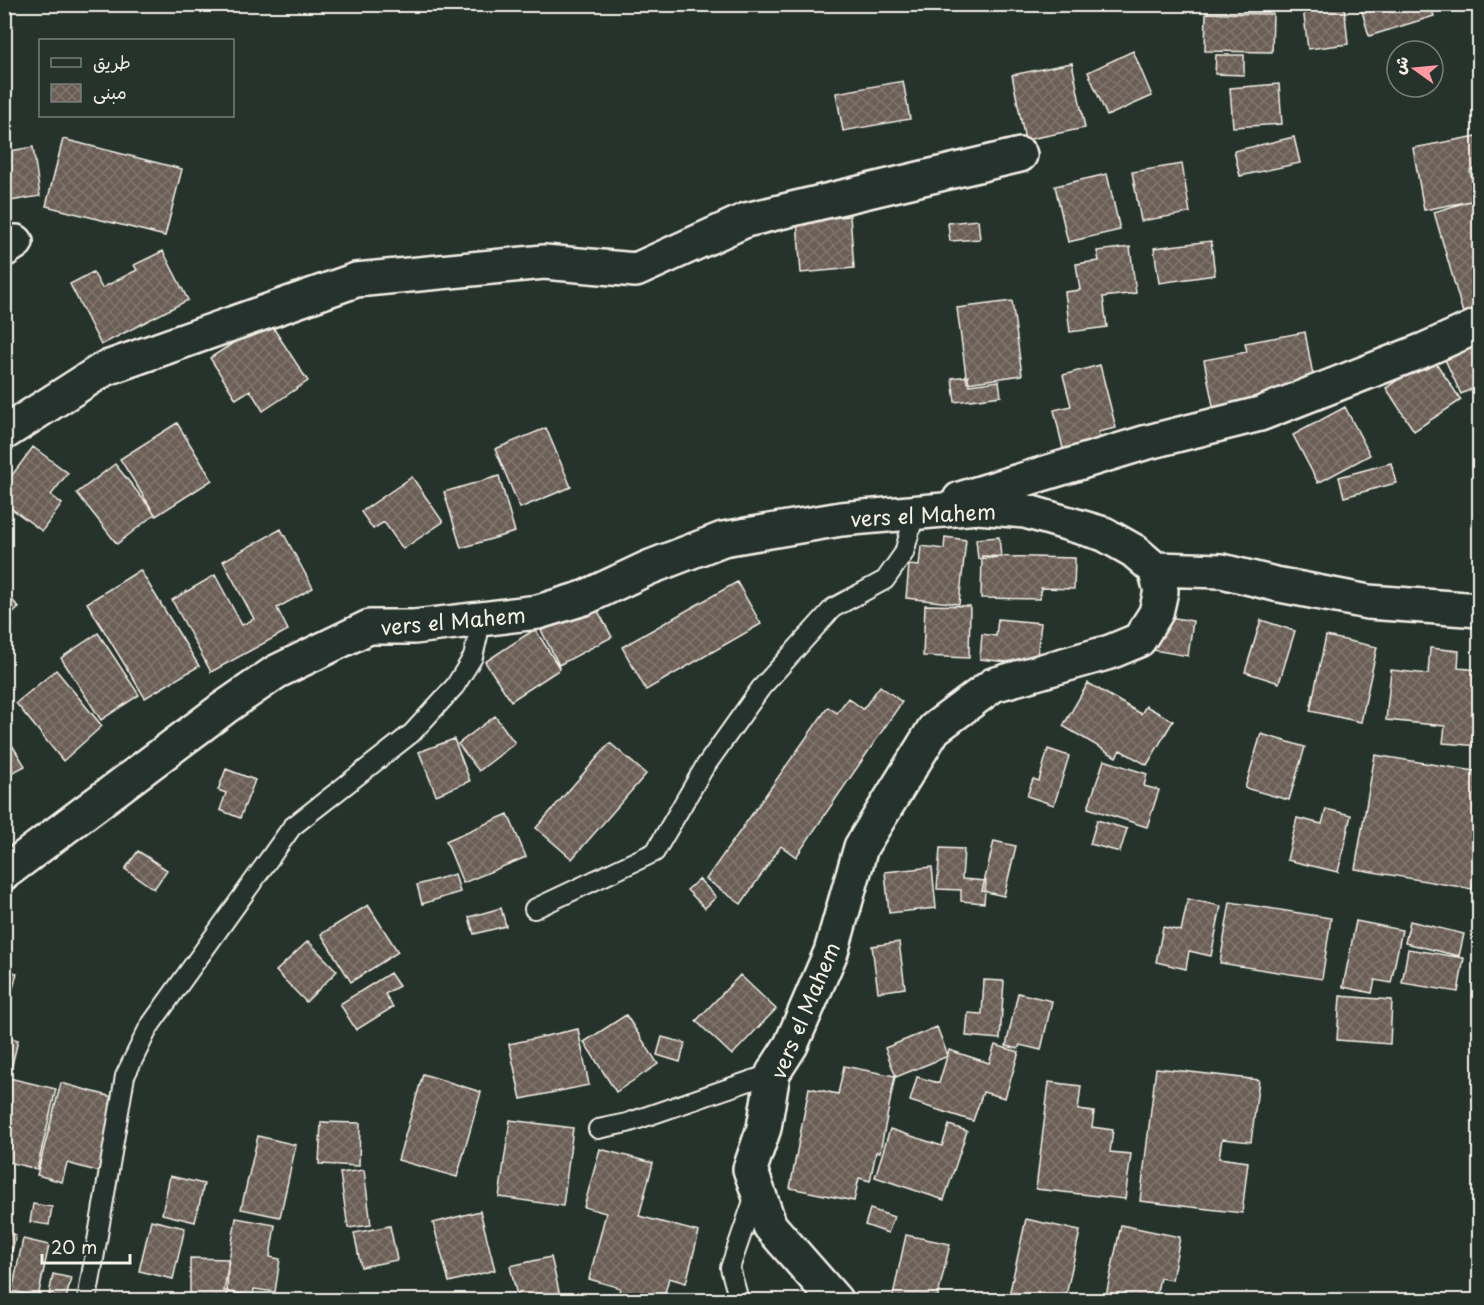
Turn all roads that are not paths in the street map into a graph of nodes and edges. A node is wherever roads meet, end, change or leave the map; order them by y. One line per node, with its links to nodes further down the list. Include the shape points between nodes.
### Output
1 (1020, 155): 3 (street, via 746,220 636,270 544,262 356,280 104,369)
2 (1479, 325): 4 (street, via 1260,414 1144,443)
3 (4, 434)
4 (915, 513): 5 (street, vers el Mahem, via 978,507 1025,511 1104,534); 7 (street, vers el Mahem, via 841,519 723,539 584,598 538,612); 9 (lane, via 904,553 885,580 833,608 761,688 704,768 655,852)
5 (1155, 569): 6 (street, via 1222,571 1368,602); 10 (street, vers el Mahem, via 1161,591 1156,613 1139,640 993,685 934,729 861,847 831,952 791,1045)
6 (1479, 610)
7 (477, 619): 8 (street, vers el Mahem, via 414,627 369,627 276,672); 13 (lane, via 473,657 455,686 412,733 292,827 149,1027 125,1076)
8 (4, 873)
9 (534, 909)
10 (773, 1073): 11 (lane, via 627,1123); 12 (street, vers el Mahem, via 764,1128 750,1169)
11 (598, 1129)
12 (757, 1190): 14 (lane, via 730,1268); 15 (street, vers el Mahem, via 770,1226)
13 (87, 1300)
14 (739, 1300)
15 (835, 1300)

